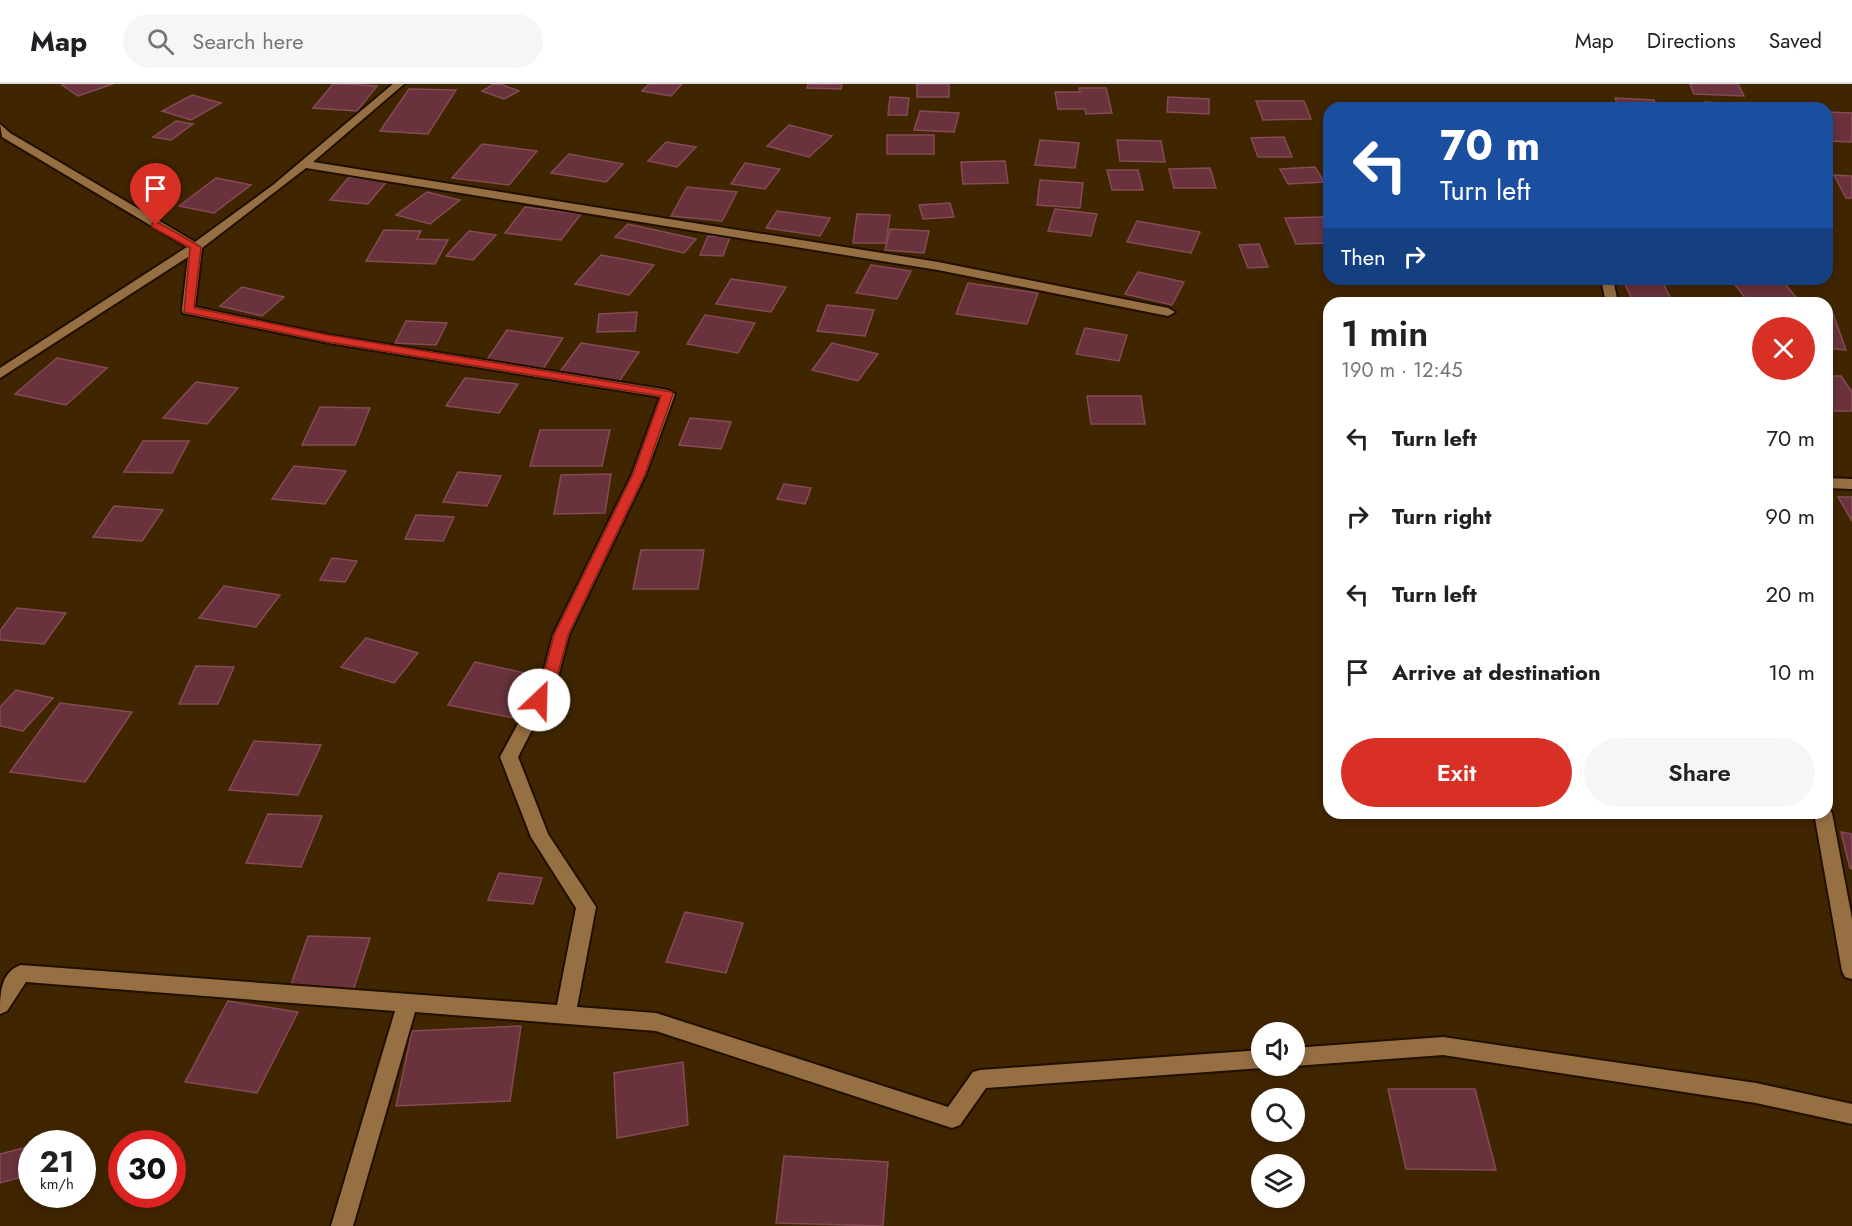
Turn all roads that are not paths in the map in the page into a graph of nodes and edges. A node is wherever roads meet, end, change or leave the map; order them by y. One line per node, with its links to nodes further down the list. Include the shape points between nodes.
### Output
1 (399, 84): 3 (street)
2 (0, 127): 4 (street, via 6,135)
3 (303, 164): 4 (street); 5 (street, via 914,262)
4 (196, 247): 6 (street); 13 (street, via 188,310 328,339 668,394 639,474 561,635 549,681 509,757 540,837 586,907)
5 (1168, 312)
6 (0, 374)
7 (1833, 483): 8 (street)
8 (1852, 484)
9 (1824, 819): 10 (street)
10 (1852, 971)
11 (408, 1002): 12 (street, via 21,973); 13 (street); 17 (street)
12 (0, 1005)
13 (565, 1015): 15 (street, via 656,1022 952,1118 981,1079)
14 (1305, 1056): 16 (street, via 1443,1046 1756,1093)
15 (1251, 1060)
16 (1852, 1114)
17 (342, 1226)

